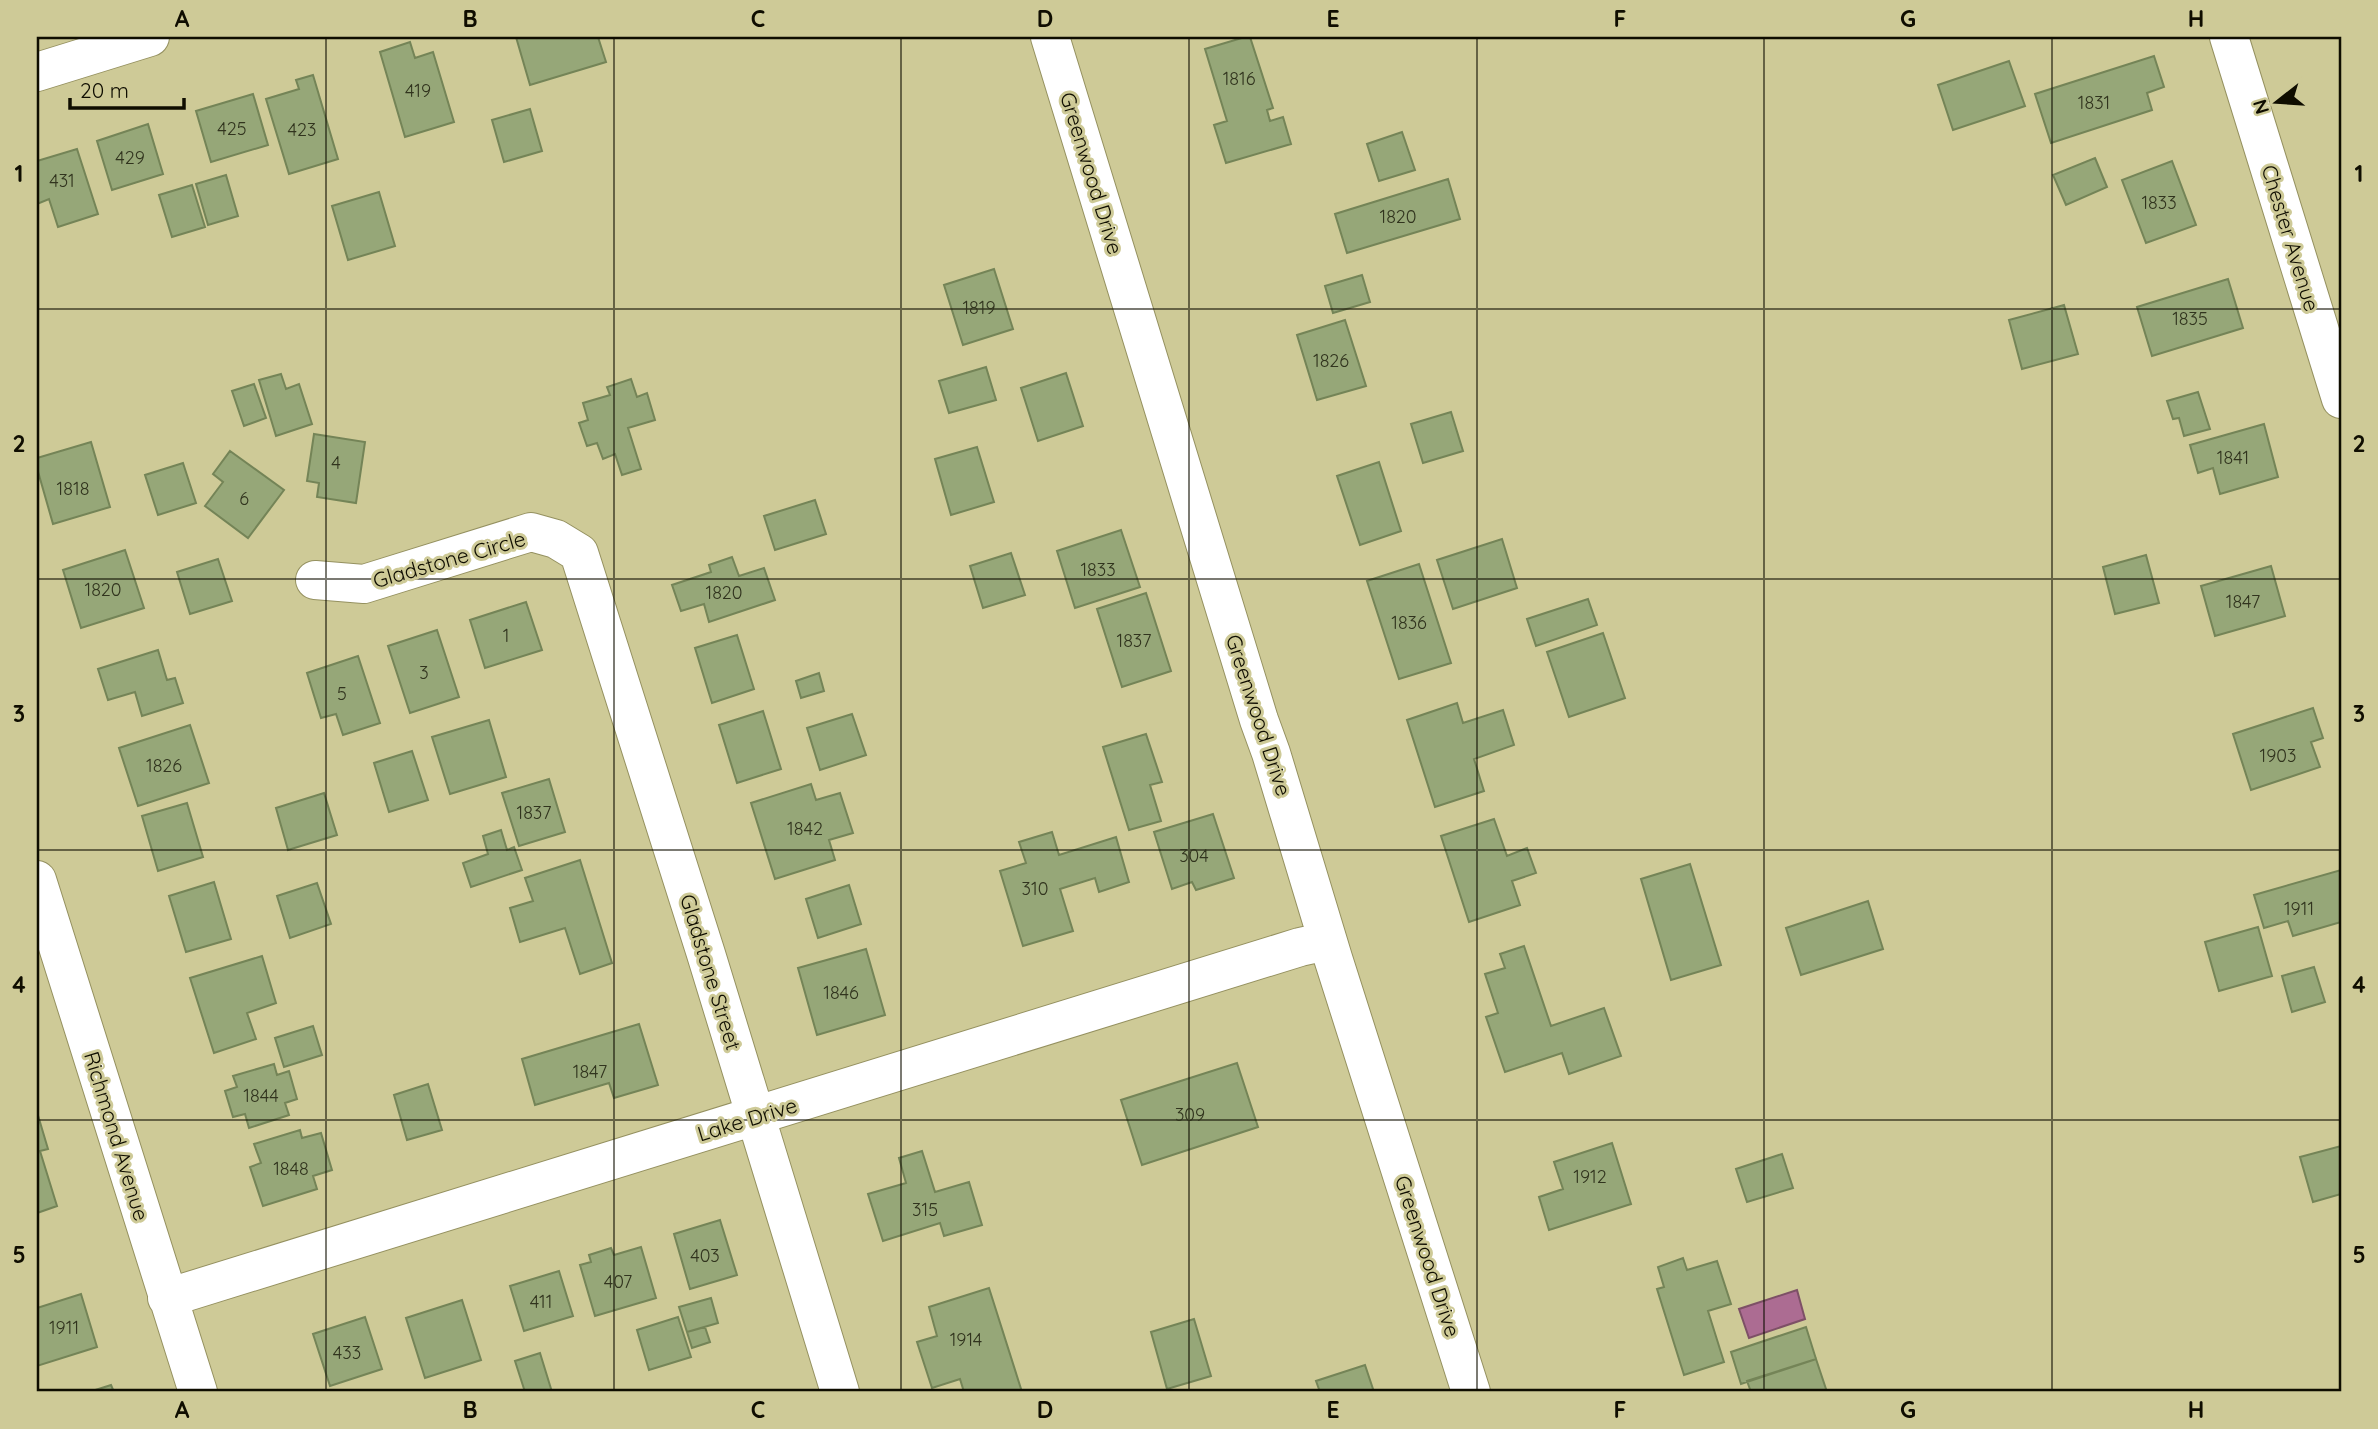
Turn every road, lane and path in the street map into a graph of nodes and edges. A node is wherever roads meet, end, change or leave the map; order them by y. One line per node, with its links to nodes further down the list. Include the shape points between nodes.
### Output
1 (150, 37): 4 (street)
2 (1050, 37): 9 (street, Greenwood Drive)
3 (2229, 37): 5 (street, Chester Avenue)
4 (37, 72)
5 (2341, 398)
6 (579, 552): 7 (street, Gladstone Circle, via 531,532 364,584); 11 (street, Gladstone Street)
7 (315, 580)
8 (37, 880): 10 (street, Richmond Avenue)
9 (1328, 941): 11 (street, Lake Drive); 15 (street, Greenwood Drive)
10 (50, 971): 12 (street, Richmond Avenue)
11 (757, 1116): 12 (street, Lake Drive); 14 (street, Gladstone Street)
12 (167, 1298): 13 (street, Richmond Avenue)
13 (198, 1392)
14 (840, 1392)
15 (1471, 1392)

